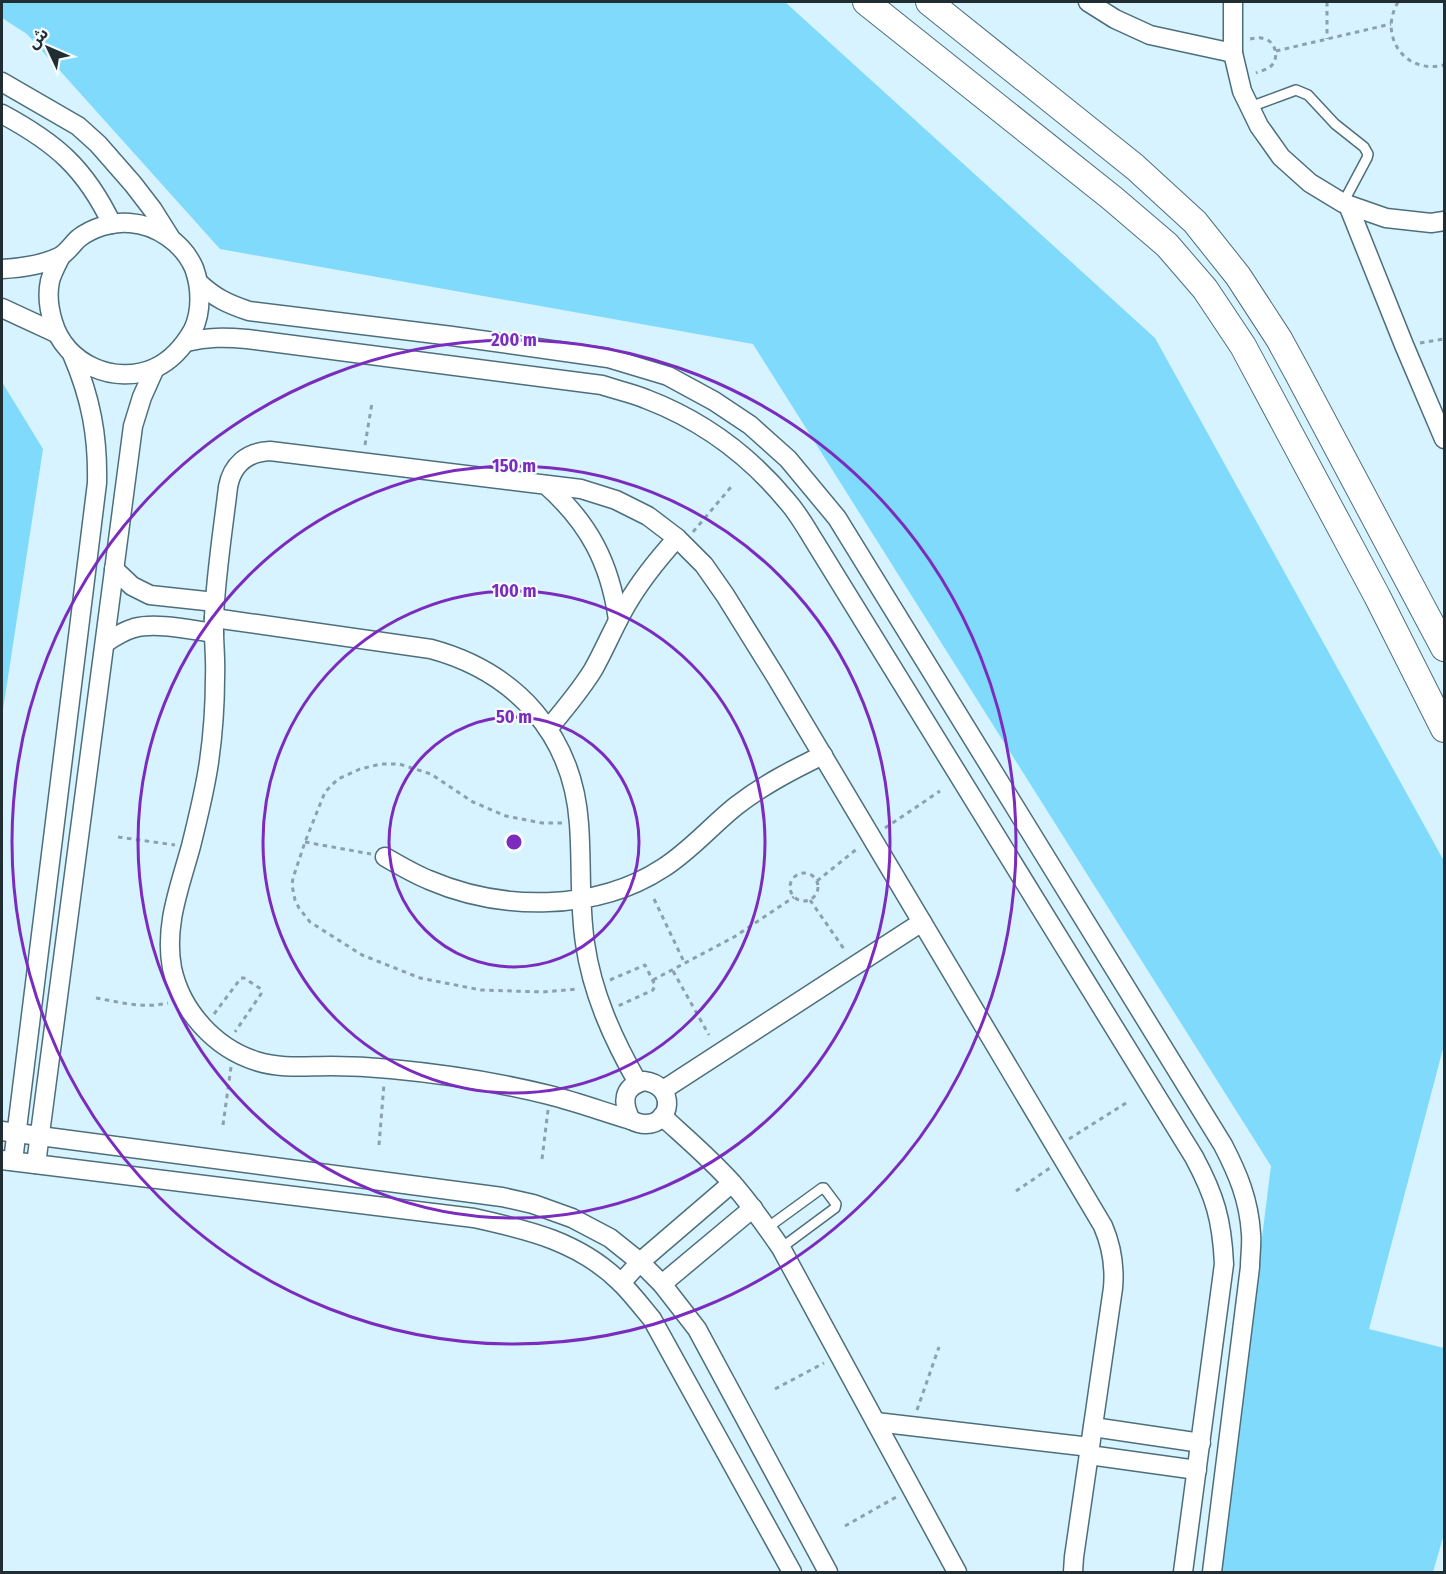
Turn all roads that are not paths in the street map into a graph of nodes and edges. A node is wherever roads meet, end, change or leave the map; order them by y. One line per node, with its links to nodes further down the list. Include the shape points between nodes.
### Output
1 (866, 2): 30 (street, via 1120,205 1167,245 1205,289 1243,346)
2 (929, 2): 28 (street, via 1135,167 1195,222 1238,276 1288,356)
3 (1088, 2): 5 (street, via 1150,35)
4 (1233, 2): 5 (street)
5 (1233, 48): 7 (street, via 1242,91)
6 (2, 82): 12 (street, via 85,132 116,163)
7 (1250, 107): 9 (street, via 1258,126 1281,157 1310,183); 9 (lane, via 1296,90 1302,92 1364,147 1367,158)
8 (2, 114): 11 (street, via 43,138 68,159 103,204)
9 (1346, 204): 10 (street, via 1386,218); 21 (street)
10 (1444, 221)
11 (112, 224): 12 (street, via 147,227); 13 (street, via 80,237)
12 (171, 238): 15 (street, via 193,266)
13 (61, 256): 14 (street); 17 (street, via 50,281 48,307)
14 (2, 269)
15 (199, 283): 18 (street, via 196,324); 60 (street, via 213,296 249,311 608,358 668,376 750,425 788,459 837,518 1238,1173 1249,1214 1250,1267)
16 (2, 309): 17 (street)
17 (56, 333): 19 (street)
18 (186, 342): 20 (street); 52 (street, via 225,337 247,339 602,385 685,416 758,469 788,502 813,539 1207,1181 1223,1236 1224,1264)
19 (72, 354): 20 (street, via 90,367 112,374); 39 (street, via 93,415 97,483)
20 (156, 368): 24 (street, via 133,426)
21 (1444, 439)
22 (546, 485): 23 (street, via 581,489 616,500 648,516); 25 (street, via 270,450 253,453 239,463 230,478); 26 (street, via 577,517 601,555)
23 (680, 541): 26 (street, via 651,569); 31 (street, via 704,565 725,595)
24 (114, 569): 25 (street, via 132,586 150,595); 27 (street)
25 (215, 618): 27 (street, via 134,628); 29 (street, via 451,654 506,683); 38 (street, via 214,719 209,762 169,940 173,970 183,999 204,1028 229,1049 283,1067 334,1066 441,1074 550,1095)
26 (618, 620): 29 (street, via 592,671)
27 (105, 643): 40 (street)
28 (1444, 648)
29 (548, 729): 33 (street, via 575,794)
30 (1444, 729)
31 (823, 755): 33 (street, via 756,791 661,870 640,881); 34 (street)
32 (385, 857): 33 (street, via 430,880 478,896 529,903)
33 (580, 900): 35 (street, via 585,944 603,1013)
34 (922, 922): 36 (street); 51 (street, via 1103,1226 1112,1250 1113,1288)
35 (638, 1083): 36 (street, via 651,1082); 38 (street, via 631,1087 625,1100)
36 (663, 1090): 37 (street, via 667,1103)
37 (662, 1116): 38 (street, via 651,1124); 43 (street)
38 (631, 1120)
39 (9, 1132): 40 (street); 41 (street)
40 (39, 1136): 42 (street); 47 (street, via 502,1197 572,1218 610,1238)
41 (7, 1160): 42 (street)
42 (36, 1164): 48 (street, via 474,1218 562,1243)
43 (732, 1183): 44 (street); 47 (street)
44 (753, 1208): 45 (street); 49 (street)
45 (767, 1228): 46 (street); 46 (lane, via 822,1188 836,1204)
46 (781, 1248): 50 (street)
47 (640, 1262): 48 (street); 49 (street)
48 (621, 1283): 55 (street, via 652,1318)
49 (662, 1284): 56 (street, via 697,1329)
50 (876, 1422): 53 (street); 57 (street)
51 (1093, 1426): 52 (street); 53 (street)
52 (1201, 1443): 54 (street)
53 (1089, 1451): 54 (street); 58 (street)
54 (1197, 1470): 59 (street)
55 (792, 1572)
56 (828, 1572)
57 (957, 1572)
58 (1073, 1572)
59 (1183, 1572)
60 (1212, 1572)

